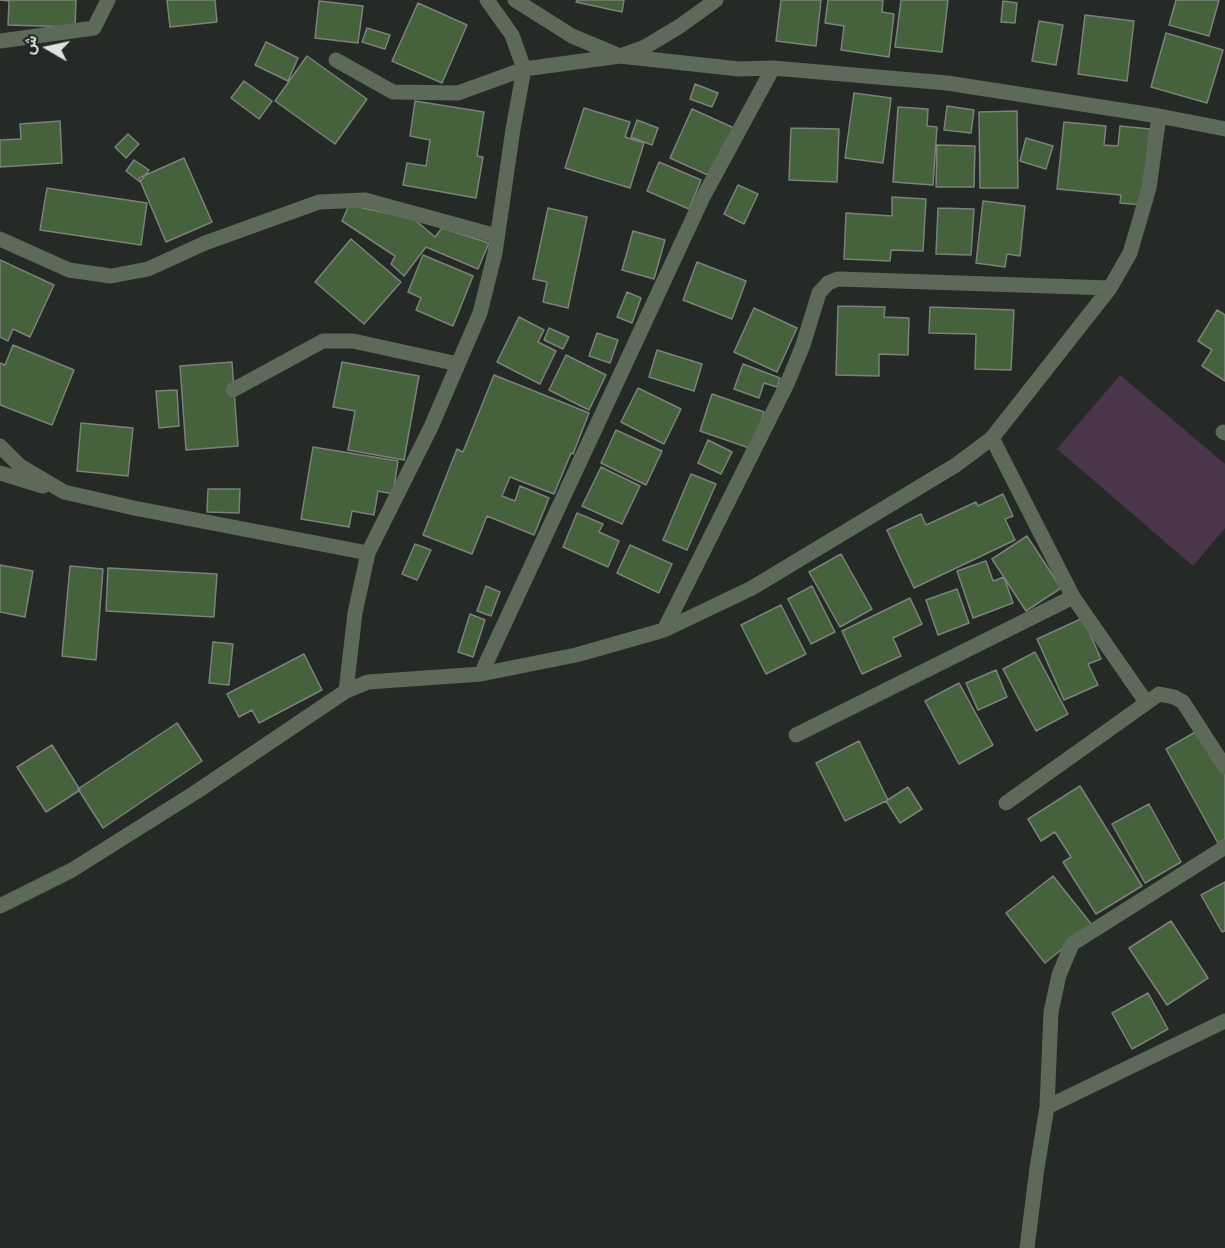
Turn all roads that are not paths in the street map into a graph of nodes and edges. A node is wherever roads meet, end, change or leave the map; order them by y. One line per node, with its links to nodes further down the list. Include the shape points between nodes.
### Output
1 (108, 0): 5 (street, via 94,28)
2 (487, 0): 9 (street, via 512,35)
3 (515, 0): 6 (street, via 572,36)
4 (716, 0): 6 (street, via 645,47)
5 (0, 41)
6 (620, 56): 8 (street, via 739,69); 9 (street)
7 (336, 60): 9 (street, via 393,92 458,93)
8 (773, 68): 10 (street, via 947,83); 24 (street, via 702,198)
9 (524, 69): 12 (street)
10 (1159, 116): 11 (street); 14 (street, via 1142,218 1130,253)
11 (1225, 129)
12 (497, 236): 13 (street, via 365,200 319,202 216,239 148,269 111,276 69,270); 15 (street, via 480,313)
13 (0, 240)
14 (1110, 288): 17 (street); 23 (street, via 838,279 828,283 819,293 787,384)
15 (458, 364): 16 (street, via 353,341 323,341); 21 (street)
16 (233, 390)
17 (992, 438): 22 (street); 23 (street, via 956,465 752,588)
18 (0, 446): 20 (street, via 20,466)
19 (0, 473): 20 (street)
20 (64, 492): 21 (street)
21 (368, 554): 25 (street, via 355,613)
22 (1073, 597): 26 (street); 27 (street)
23 (663, 630): 24 (street, via 576,655)
24 (481, 674): 25 (street, via 368,682)
25 (346, 691): 31 (street, via 72,870)
26 (1146, 702): 28 (street, via 1164,693 1183,702); 29 (street)
27 (796, 735)
28 (1225, 767)
29 (1006, 803)
30 (1225, 847): 33 (street, via 1072,944 1059,975 1051,1012)
31 (0, 906)
32 (1225, 1022): 33 (street)
33 (1047, 1107): 34 (street)
34 (1027, 1248)

